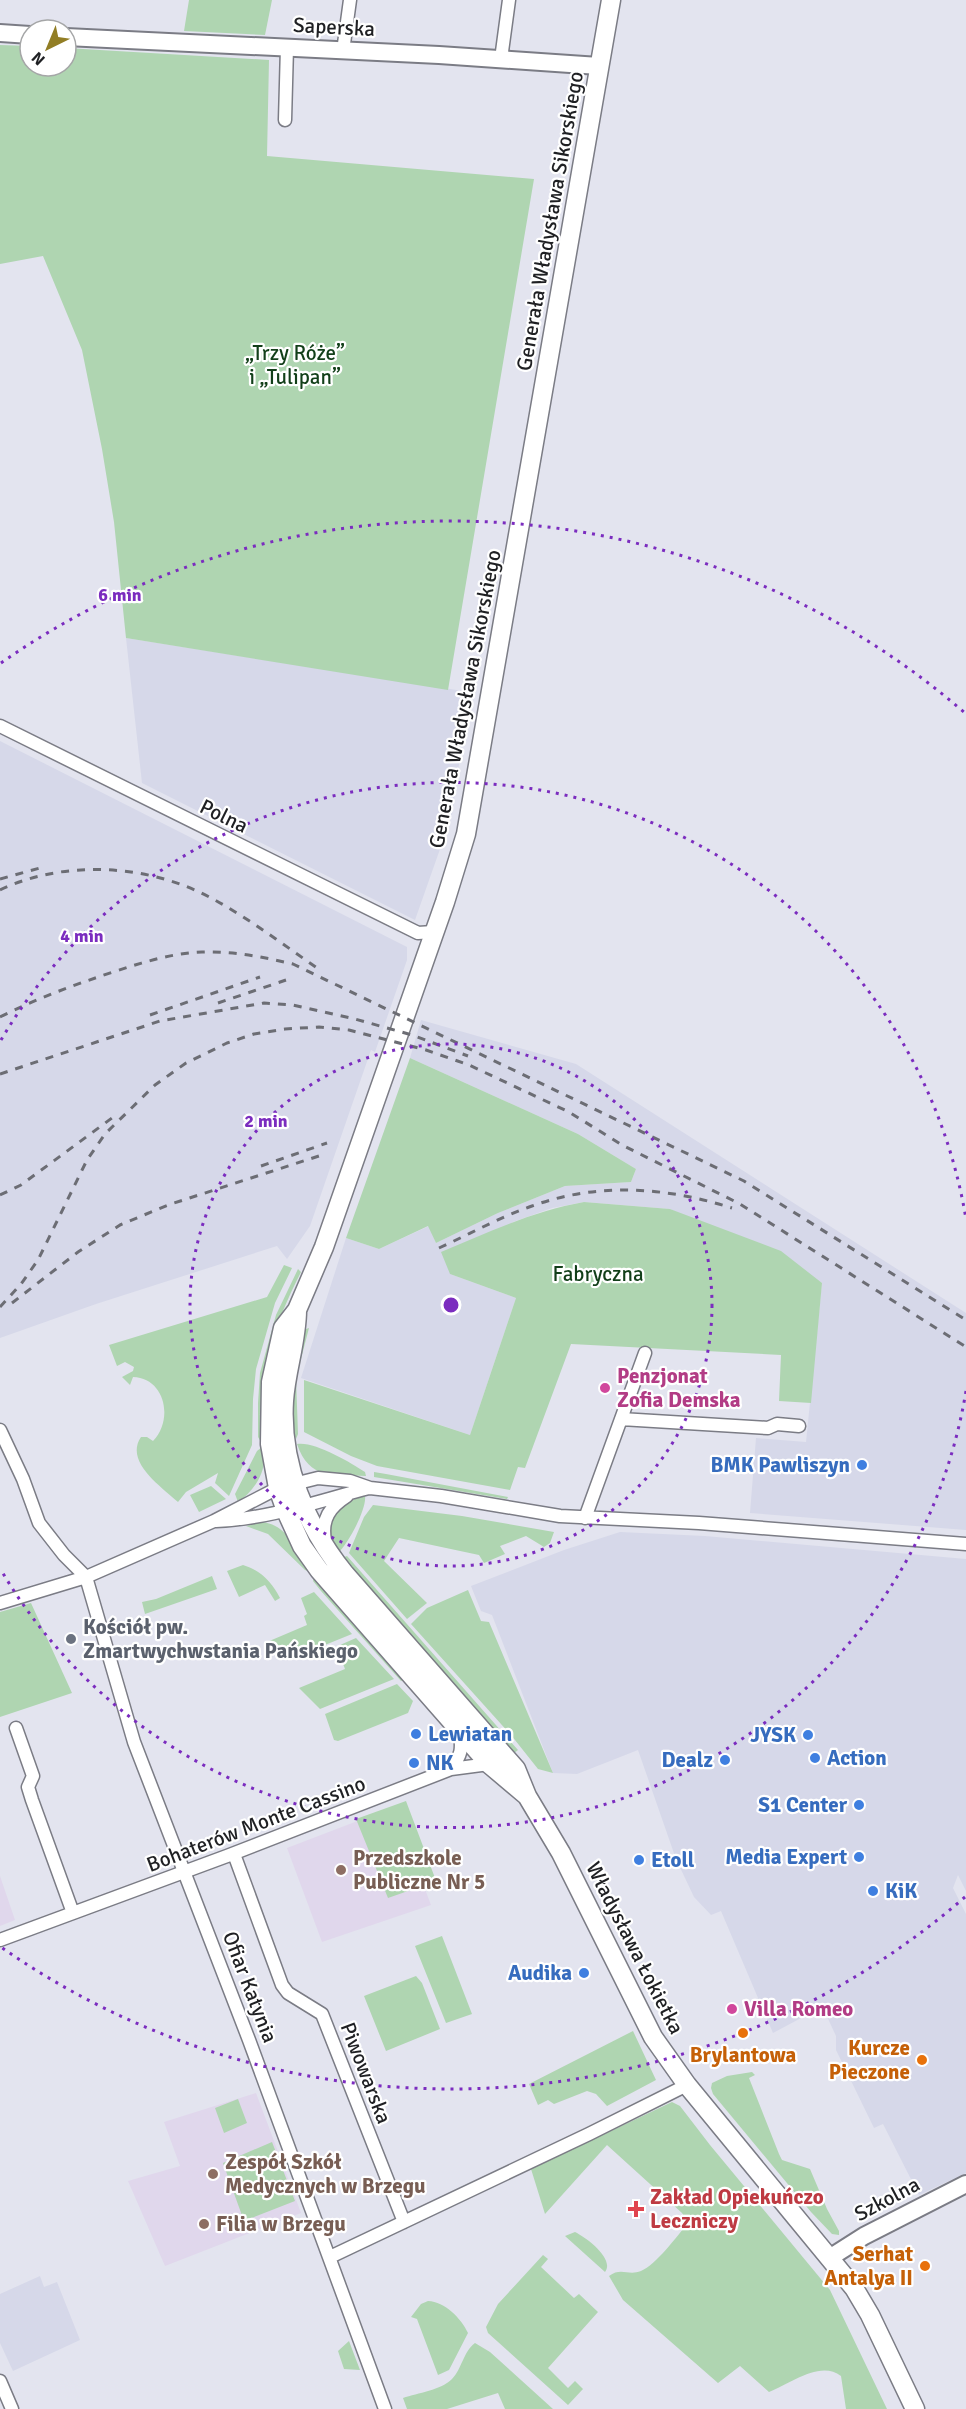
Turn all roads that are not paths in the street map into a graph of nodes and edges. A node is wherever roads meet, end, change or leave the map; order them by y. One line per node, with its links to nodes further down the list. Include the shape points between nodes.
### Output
1 (350, 0): 8 (street)
2 (510, 0): 9 (street)
3 (611, 0): 10 (main road, Generała Władysława Sikorskiego)
4 (0, 33): 5 (street)
5 (18, 34)
6 (78, 38): 7 (street, Saperska)
7 (287, 47): 8 (street, Saperska); 11 (street)
8 (343, 51): 9 (street, Saperska)
9 (501, 59): 10 (street, Saperska)
10 (599, 66): 13 (main road, Generała Władysława Sikorskiego, via 471,806)
11 (285, 120)
12 (0, 726): 13 (street, Polna, via 418,933)
13 (434, 932): 18 (main road, Generała Władysława Sikorskiego, via 297,1318 283,1328 271,1382 270,1444)
14 (645, 1353): 15 (street)
15 (621, 1419): 16 (street, via 768,1428 777,1424); 22 (street)
16 (799, 1426)
17 (0, 1430): 26 (street, via 39,1523)
18 (286, 1485): 19 (street, via 318,1478 350,1481); 21 (main road, Władysława Łokietka); 23 (street)
19 (370, 1488): 20 (street); 22 (street)
20 (354, 1492): 21 (street); 25 (street, via 334,1505 326,1517 323,1531)
21 (294, 1509): 23 (street, via 241,1520); 25 (main road, Władysława Łokietka); 29 (main road, Władysława Łokietka, via 302,1546 320,1570)
22 (585, 1518): 24 (street)
23 (214, 1521): 26 (street)
24 (966, 1544)
25 (327, 1550): 32 (main road, Władysława Łokietka, via 505,1755 516,1769)
26 (86, 1577): 27 (street); 34 (street, Ofiar Katynia, via 134,1742)
27 (0, 1603)
28 (16, 1728): 35 (street, via 33,1776 28,1787 32,1800)
29 (460, 1730): 30 (main road, Władysława Łokietka); 31 (street, via 460,1756)
30 (489, 1764): 31 (street, Bohaterów Monte Cassino); 32 (main road, Władysława Łokietka)
31 (451, 1769): 33 (street, Bohaterów Monte Cassino)
32 (527, 1796): 37 (main road, Władysława Łokietka, via 561,1853 642,2020)
33 (234, 1854): 34 (street, Bohaterów Monte Cassino); 39 (street, Piwowarska, via 282,1985 322,2014)
34 (184, 1872): 35 (street, Bohaterów Monte Cassino); 40 (street, Ofiar Katynia)
35 (73, 1913): 36 (street, Bohaterów Monte Cassino)
36 (0, 1940)
37 (687, 2085): 39 (street); 41 (main road, Władysława Łokietka)
38 (966, 2184): 41 (street, Szkolna)
39 (404, 2222): 40 (street)
40 (330, 2257): 44 (street, Ofiar Katynia)
41 (831, 2257): 45 (main road, Władysława Łokietka, via 870,2315)
42 (0, 2381): 43 (street)
43 (12, 2409)
44 (385, 2409)
45 (915, 2409)

